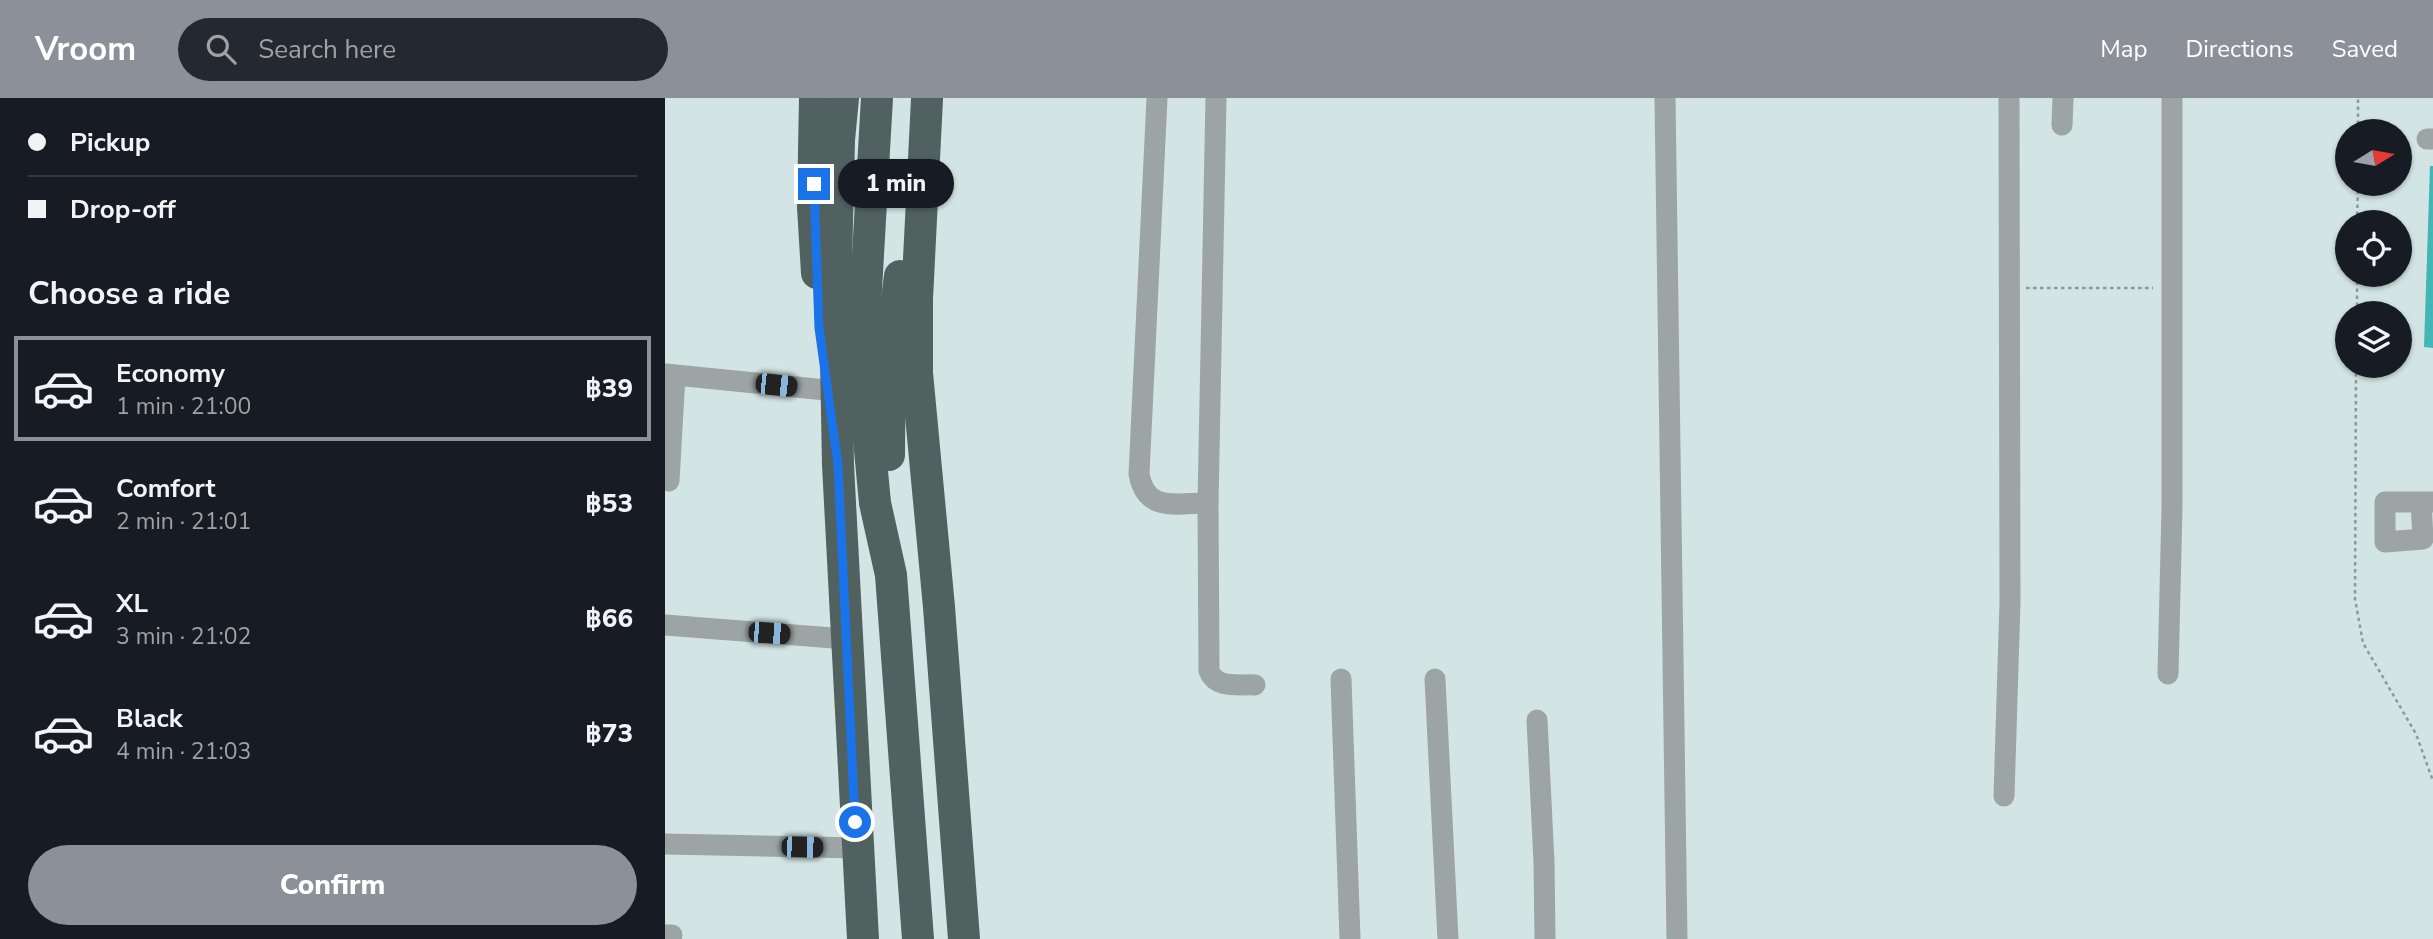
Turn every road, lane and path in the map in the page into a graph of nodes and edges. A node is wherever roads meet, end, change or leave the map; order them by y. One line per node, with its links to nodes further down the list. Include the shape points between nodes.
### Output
1 (815, 98): 18 (highway, via 813,206)
2 (843, 98): 19 (highway, via 835,307)
3 (877, 98): 22 (highway, via 865,307 875,503)
4 (1157, 98): 21 (street, via 1139,474 1150,499)
5 (1216, 98): 21 (street)
6 (1665, 98): 40 (street)
7 (2009, 98): 14 (street)
8 (2063, 98): 13 (street)
9 (2172, 98): 15 (street)
10 (2358, 98): 12 (path)
11 (927, 99): 22 (highway, via 895,312 889,428); 36 (highway, via 916,299 917,373)
12 (2358, 119)
13 (2063, 125)
14 (2009, 288): 15 (path); 31 (street, via 2010,601)
15 (2173, 288): 25 (street)
16 (670, 375): 18 (street); 20 (street)
17 (2356, 378): 30 (path, via 2355,599 2359,629 2416,734)
18 (826, 390): 19 (highway)
19 (838, 465): 24 (highway)
20 (669, 481)
21 (1208, 503): 28 (street, via 1209,671 1220,684)
22 (891, 575): 35 (highway)
23 (665, 625): 24 (street)
24 (846, 639): 33 (highway)
25 (2168, 674)
26 (1435, 678): 38 (street)
27 (1341, 679): 37 (street)
28 (1255, 685)
29 (1537, 720): 39 (street)
30 (2433, 781)
31 (2004, 796)
32 (665, 844): 33 (street)
33 (856, 848): 34 (highway)
34 (863, 939)
35 (918, 939)
36 (964, 939)
37 (1350, 939)
38 (1448, 939)
39 (1545, 939)
40 (1677, 939)

